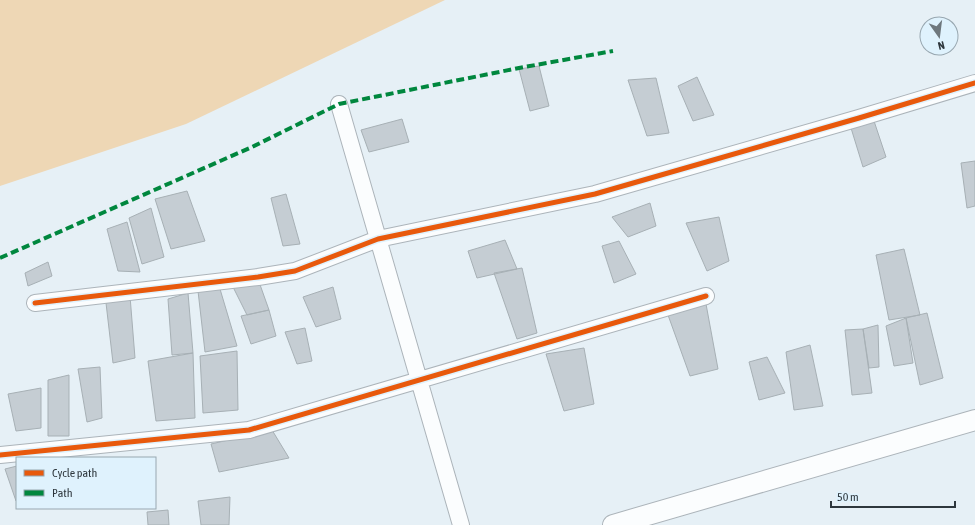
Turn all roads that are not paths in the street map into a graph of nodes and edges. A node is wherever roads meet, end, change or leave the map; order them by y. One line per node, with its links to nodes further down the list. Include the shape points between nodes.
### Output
1 (975, 83): 3 (street, via 595,194)
2 (339, 104): 3 (street)
3 (378, 239): 5 (street, via 295,271); 6 (street)
4 (706, 296): 6 (street)
5 (36, 303)
6 (419, 380): 8 (street, via 249,430); 9 (street)
7 (975, 420): 10 (street)
8 (0, 454)
9 (460, 525)
10 (613, 525)

